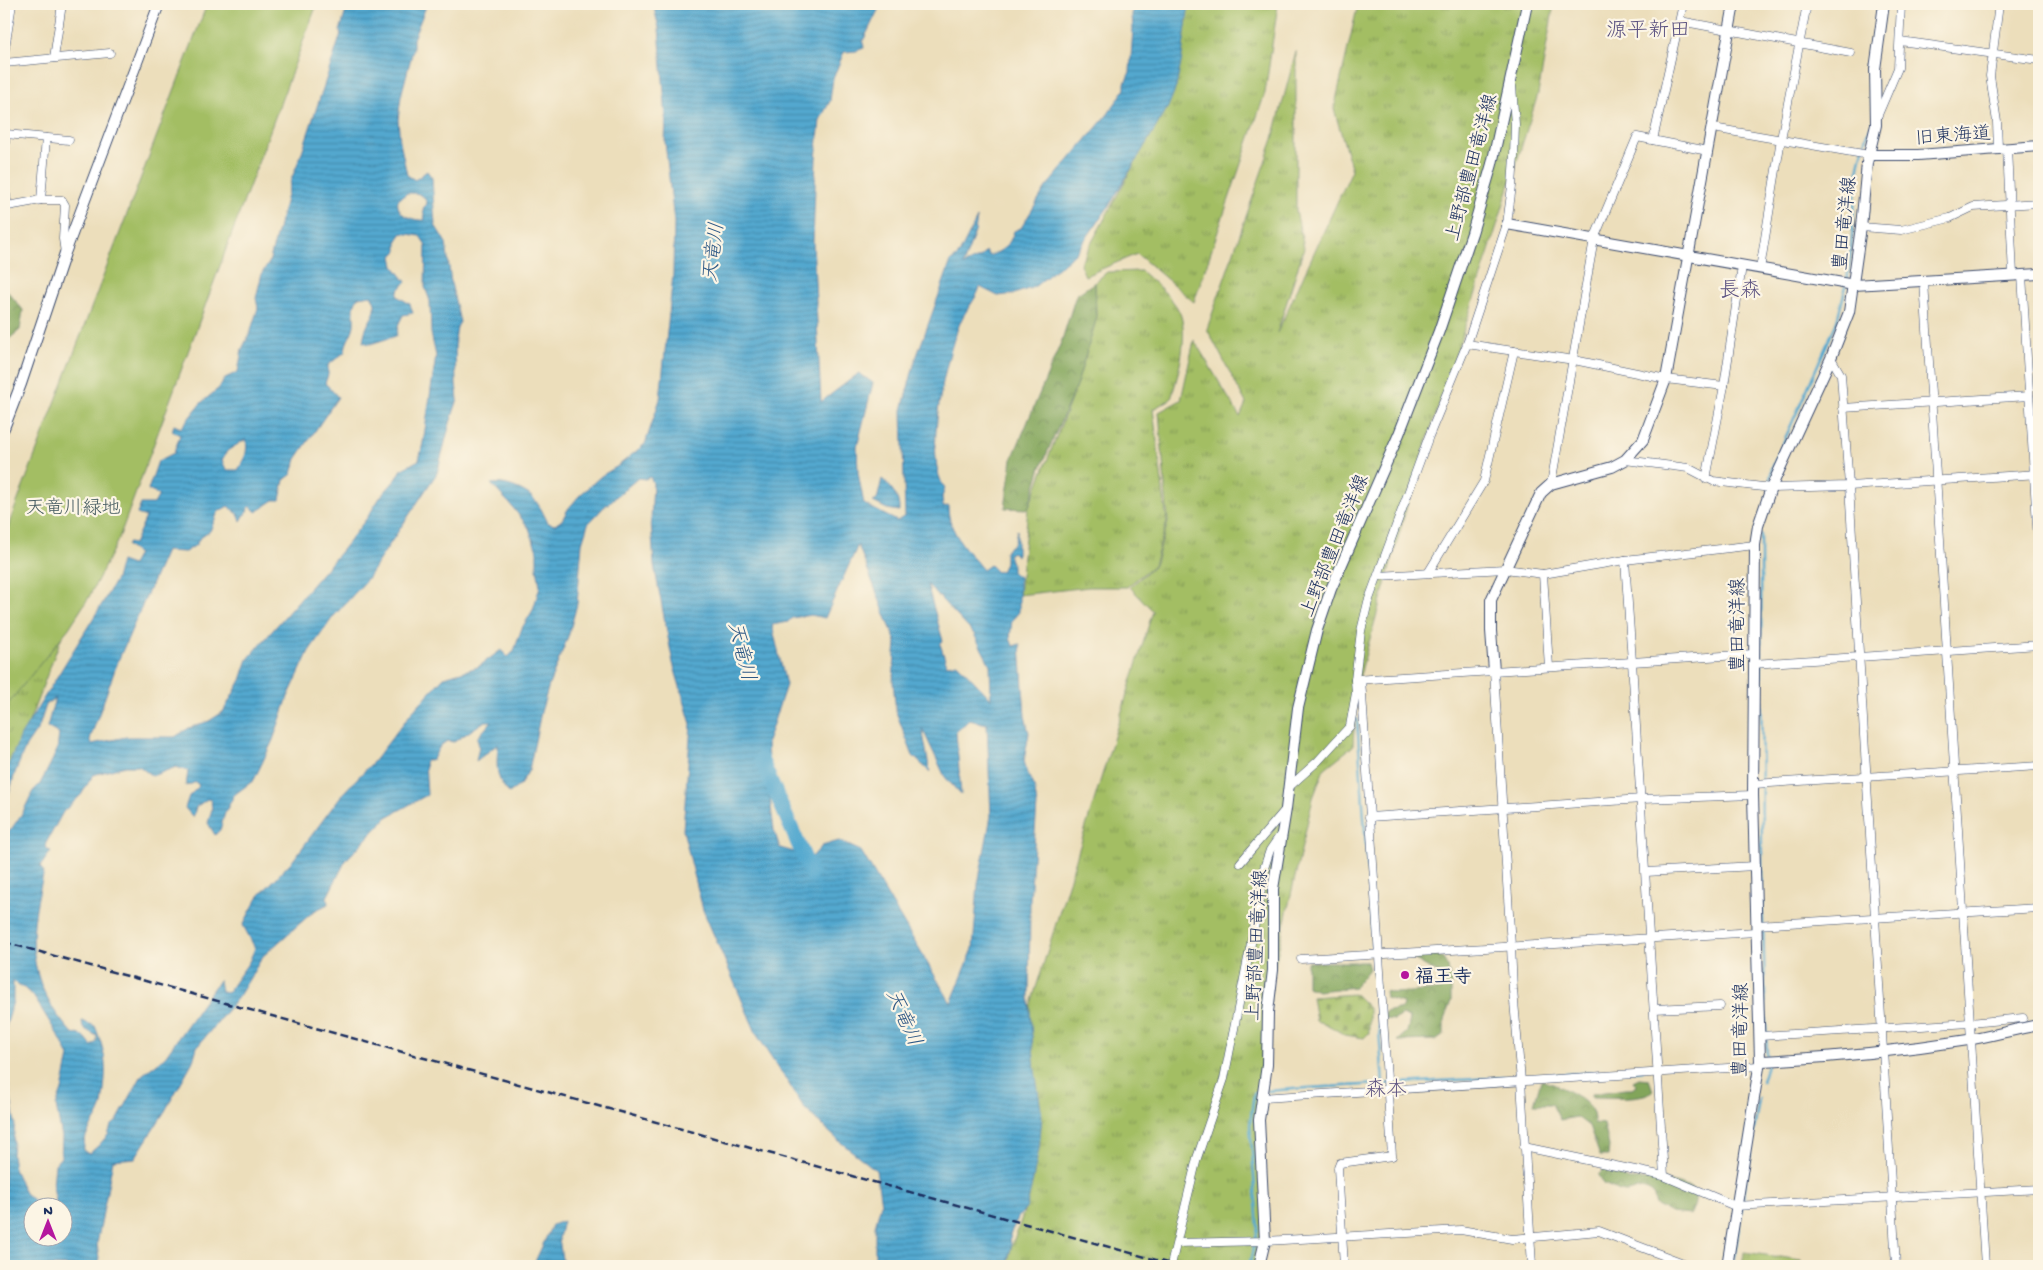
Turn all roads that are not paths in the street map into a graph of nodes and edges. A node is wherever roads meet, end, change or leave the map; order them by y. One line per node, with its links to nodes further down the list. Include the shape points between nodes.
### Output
1 (12, 4): 17 (street)
2 (62, 4): 19 (street)
3 (159, 4): 43 (main road)
4 (1527, 4): 22 (main road, 上野部豊田竜洋線)
5 (1683, 4): 11 (street)
6 (1734, 4): 12 (main road)
7 (1807, 4): 14 (street)
8 (1884, 4): 23 (main road, 豊田竜洋線, via 1876,69)
9 (1901, 4): 13 (street)
10 (2000, 4): 18 (street)
11 (1680, 21): 12 (street); 29 (street)
12 (1729, 30): 14 (street); 24 (main road)
13 (1900, 41): 18 (street); 23 (street, via 1898,68)
14 (1800, 44): 16 (street); 27 (street)
15 (110, 53): 19 (street)
16 (1851, 53)
17 (4, 54)
18 (1992, 54): 20 (street); 31 (street, via 1991,94)
19 (54, 58): 21 (street)
20 (2039, 60)
21 (4, 63)
22 (1511, 81): 40 (street, via 1515,132); 87 (main road, 上野部豊田竜洋線, via 1475,224 1439,331 1399,434 1331,589 1317,630 1298,708)
23 (1876, 118): 34 (main road, 豊田竜洋線)
24 (1713, 128): 27 (street); 33 (main road)
25 (5, 134): 26 (street); 32 (street)
26 (46, 138): 28 (street); 36 (street)
27 (1781, 139): 34 (street); 46 (street)
28 (69, 140)
29 (1653, 140): 33 (street); 42 (street, via 1637,137)
30 (2039, 146): 31 (main road, 旧東海道)
31 (2002, 148): 34 (main road, 旧東海道, via 1918,155); 38 (street)
32 (4, 151)
33 (1708, 151): 44 (main road)
34 (1869, 155): 41 (main road, 豊田竜洋線)
35 (4, 185): 39 (street)
36 (40, 200): 39 (street); 43 (street, via 62,200 65,205)
37 (2039, 203): 38 (street)
38 (2010, 204): 41 (street, via 1973,207 1950,218 1901,230); 48 (street)
39 (6, 206)
40 (1507, 224): 42 (main road); 51 (street)
41 (1861, 227): 50 (main road, 豊田竜洋線)
42 (1594, 238): 44 (main road); 54 (street)
43 (65, 253): 60 (main road)
44 (1688, 256): 45 (main road); 55 (main road)
45 (1742, 266): 46 (main road); 56 (street)
46 (1760, 269): 50 (main road)
47 (2039, 274): 48 (main road)
48 (2017, 275): 49 (main road); 57 (street)
49 (1924, 281): 50 (main road); 58 (street)
50 (1854, 286): 53 (main road, 豊田竜洋線, via 1849,312)
51 (1467, 344): 52 (street); 74 (street, via 1429,436)
52 (1514, 352): 54 (street); 72 (street, via 1484,481)
53 (1831, 358): 59 (street, via 1840,375); 67 (main road, 豊田竜洋線)
54 (1574, 360): 55 (street); 65 (street)
55 (1666, 379): 56 (street); 61 (main road, via 1643,440)
56 (1724, 386): 63 (street)
57 (2028, 396): 58 (street); 62 (street)
58 (1932, 402): 59 (street); 64 (street)
59 (1843, 408): 66 (street)
60 (4, 428)
61 (1625, 460): 63 (street, via 1688,468); 65 (main road, via 1612,467)
62 (2036, 474): 64 (street); 69 (street)
63 (1706, 479): 67 (street)
64 (1937, 480): 66 (street); 76 (street)
65 (1551, 484): 71 (main road, via 1541,493)
66 (1849, 486): 67 (street); 77 (street)
67 (1771, 488): 68 (main road, 豊田竜洋線)
68 (1755, 545): 70 (street); 78 (main road, 豊田竜洋線)
69 (2039, 558)
70 (1625, 560): 73 (street); 79 (street)
71 (1505, 569): 72 (street); 73 (street); 81 (main road, via 1491,600)
72 (1428, 573): 74 (street)
73 (1543, 574): 80 (street)
74 (1378, 576): 82 (street, via 1361,631)
75 (2039, 645): 76 (street)
76 (1946, 651): 77 (street); 84 (street)
77 (1859, 656): 78 (street); 85 (street)
78 (1753, 659): 79 (street); 86 (main road, 豊田竜洋線)
79 (1632, 662): 80 (street); 89 (street)
80 (1549, 667): 81 (street)
81 (1494, 671): 82 (street); 90 (street)
82 (1358, 679): 87 (street, via 1350,726); 92 (street)
83 (2039, 766): 84 (street)
84 (1954, 772): 85 (street); 98 (street)
85 (1866, 777): 86 (street); 99 (street)
86 (1754, 784): 88 (main road, 豊田竜洋線)
87 (1289, 787): 91 (main road, 上野部豊田竜洋線)
88 (1753, 795): 89 (street); 95 (main road, 豊田竜洋線)
89 (1642, 799): 90 (street); 96 (street)
90 (1503, 808): 92 (street); 102 (street)
91 (1286, 809): 93 (main road, 上野部豊田竜洋線); 94 (street)
92 (1369, 817): 103 (street)
93 (1281, 834): 118 (main road, 上野部豊田竜洋線, via 1273,888 1273,970); 128 (street, via 1270,850 1264,868 1260,903 1224,1079 1197,1158)
94 (1240, 863)
95 (1755, 866): 96 (street); 100 (main road, 豊田竜洋線)
96 (1646, 872): 101 (street)
97 (2039, 908): 98 (street)
98 (1963, 912): 99 (street); 108 (street)
99 (1874, 918): 100 (street); 110 (street)
100 (1756, 928): 101 (street); 111 (main road, 豊田竜洋線)
101 (1650, 938): 102 (street); 106 (street)
102 (1512, 946): 103 (street); 116 (street)
103 (1378, 955): 104 (street); 117 (street)
104 (1301, 959)
105 (1720, 1006): 106 (street)
106 (1654, 1009): 115 (street)
107 (2023, 1018): 108 (street)
108 (1970, 1023): 110 (street); 112 (street)
109 (2039, 1026): 112 (main road)
110 (1880, 1029): 111 (street); 113 (street)
111 (1760, 1036): 114 (main road, 豊田竜洋線)
112 (1971, 1039): 113 (main road); 122 (street)
113 (1882, 1052): 114 (main road); 123 (street)
114 (1759, 1064): 115 (street); 124 (main road, 豊田竜洋線)
115 (1658, 1072): 116 (street); 120 (street)
116 (1521, 1081): 117 (street); 119 (street)
117 (1387, 1090): 118 (street); 125 (street, via 1392,1156 1340,1163)
118 (1262, 1098): 127 (main road, 上野部豊田竜洋線, via 1259,1120)
119 (1524, 1147): 120 (street); 126 (street)
120 (1664, 1176): 124 (street)
121 (2039, 1189): 122 (street)
122 (1980, 1192): 123 (street); 136 (street)
123 (1892, 1198): 124 (street); 135 (street)
124 (1735, 1206): 134 (main road, 豊田竜洋線)
125 (1342, 1236): 126 (street, via 1461,1230 1512,1239); 127 (street); 131 (street)
126 (1530, 1237): 132 (street); 133 (street, via 1599,1231)
127 (1265, 1241): 128 (street); 130 (main road, 上野部豊田竜洋線)
128 (1176, 1243): 129 (street)
129 (1172, 1261)
130 (1259, 1266)
131 (1344, 1266)
132 (1532, 1266)
133 (1691, 1266)
134 (1727, 1266)
135 (1896, 1266)
136 (1985, 1266)

